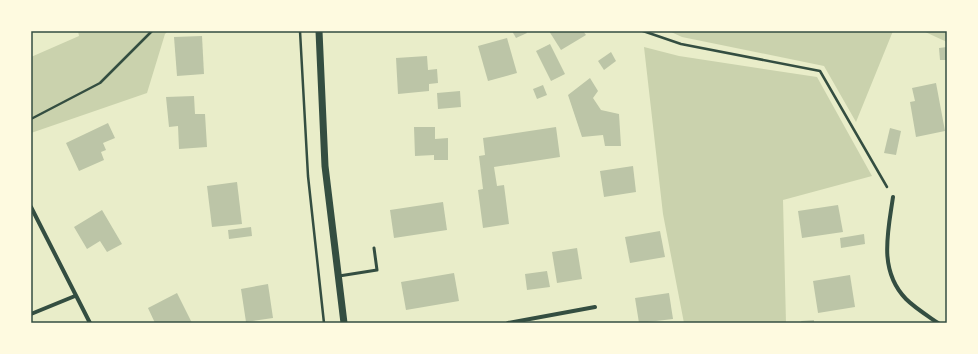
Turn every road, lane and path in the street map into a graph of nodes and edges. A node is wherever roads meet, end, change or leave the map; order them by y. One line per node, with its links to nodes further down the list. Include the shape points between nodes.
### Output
1 (152, 31): 4 (path, via 100,83)
2 (319, 31): 8 (street, via 325,166)
3 (643, 31): 5 (path, via 681,44 820,71)
4 (31, 119)
5 (894, 197): 15 (street, via 886,248 889,268 906,299)
6 (31, 206): 9 (street)
7 (374, 248): 8 (lane, via 377,270)
8 (337, 277): 13 (street)
9 (75, 296): 11 (street); 12 (street)
10 (595, 307): 14 (street)
11 (31, 314)
12 (90, 323)
13 (344, 323)
14 (508, 323)
15 (938, 323)

